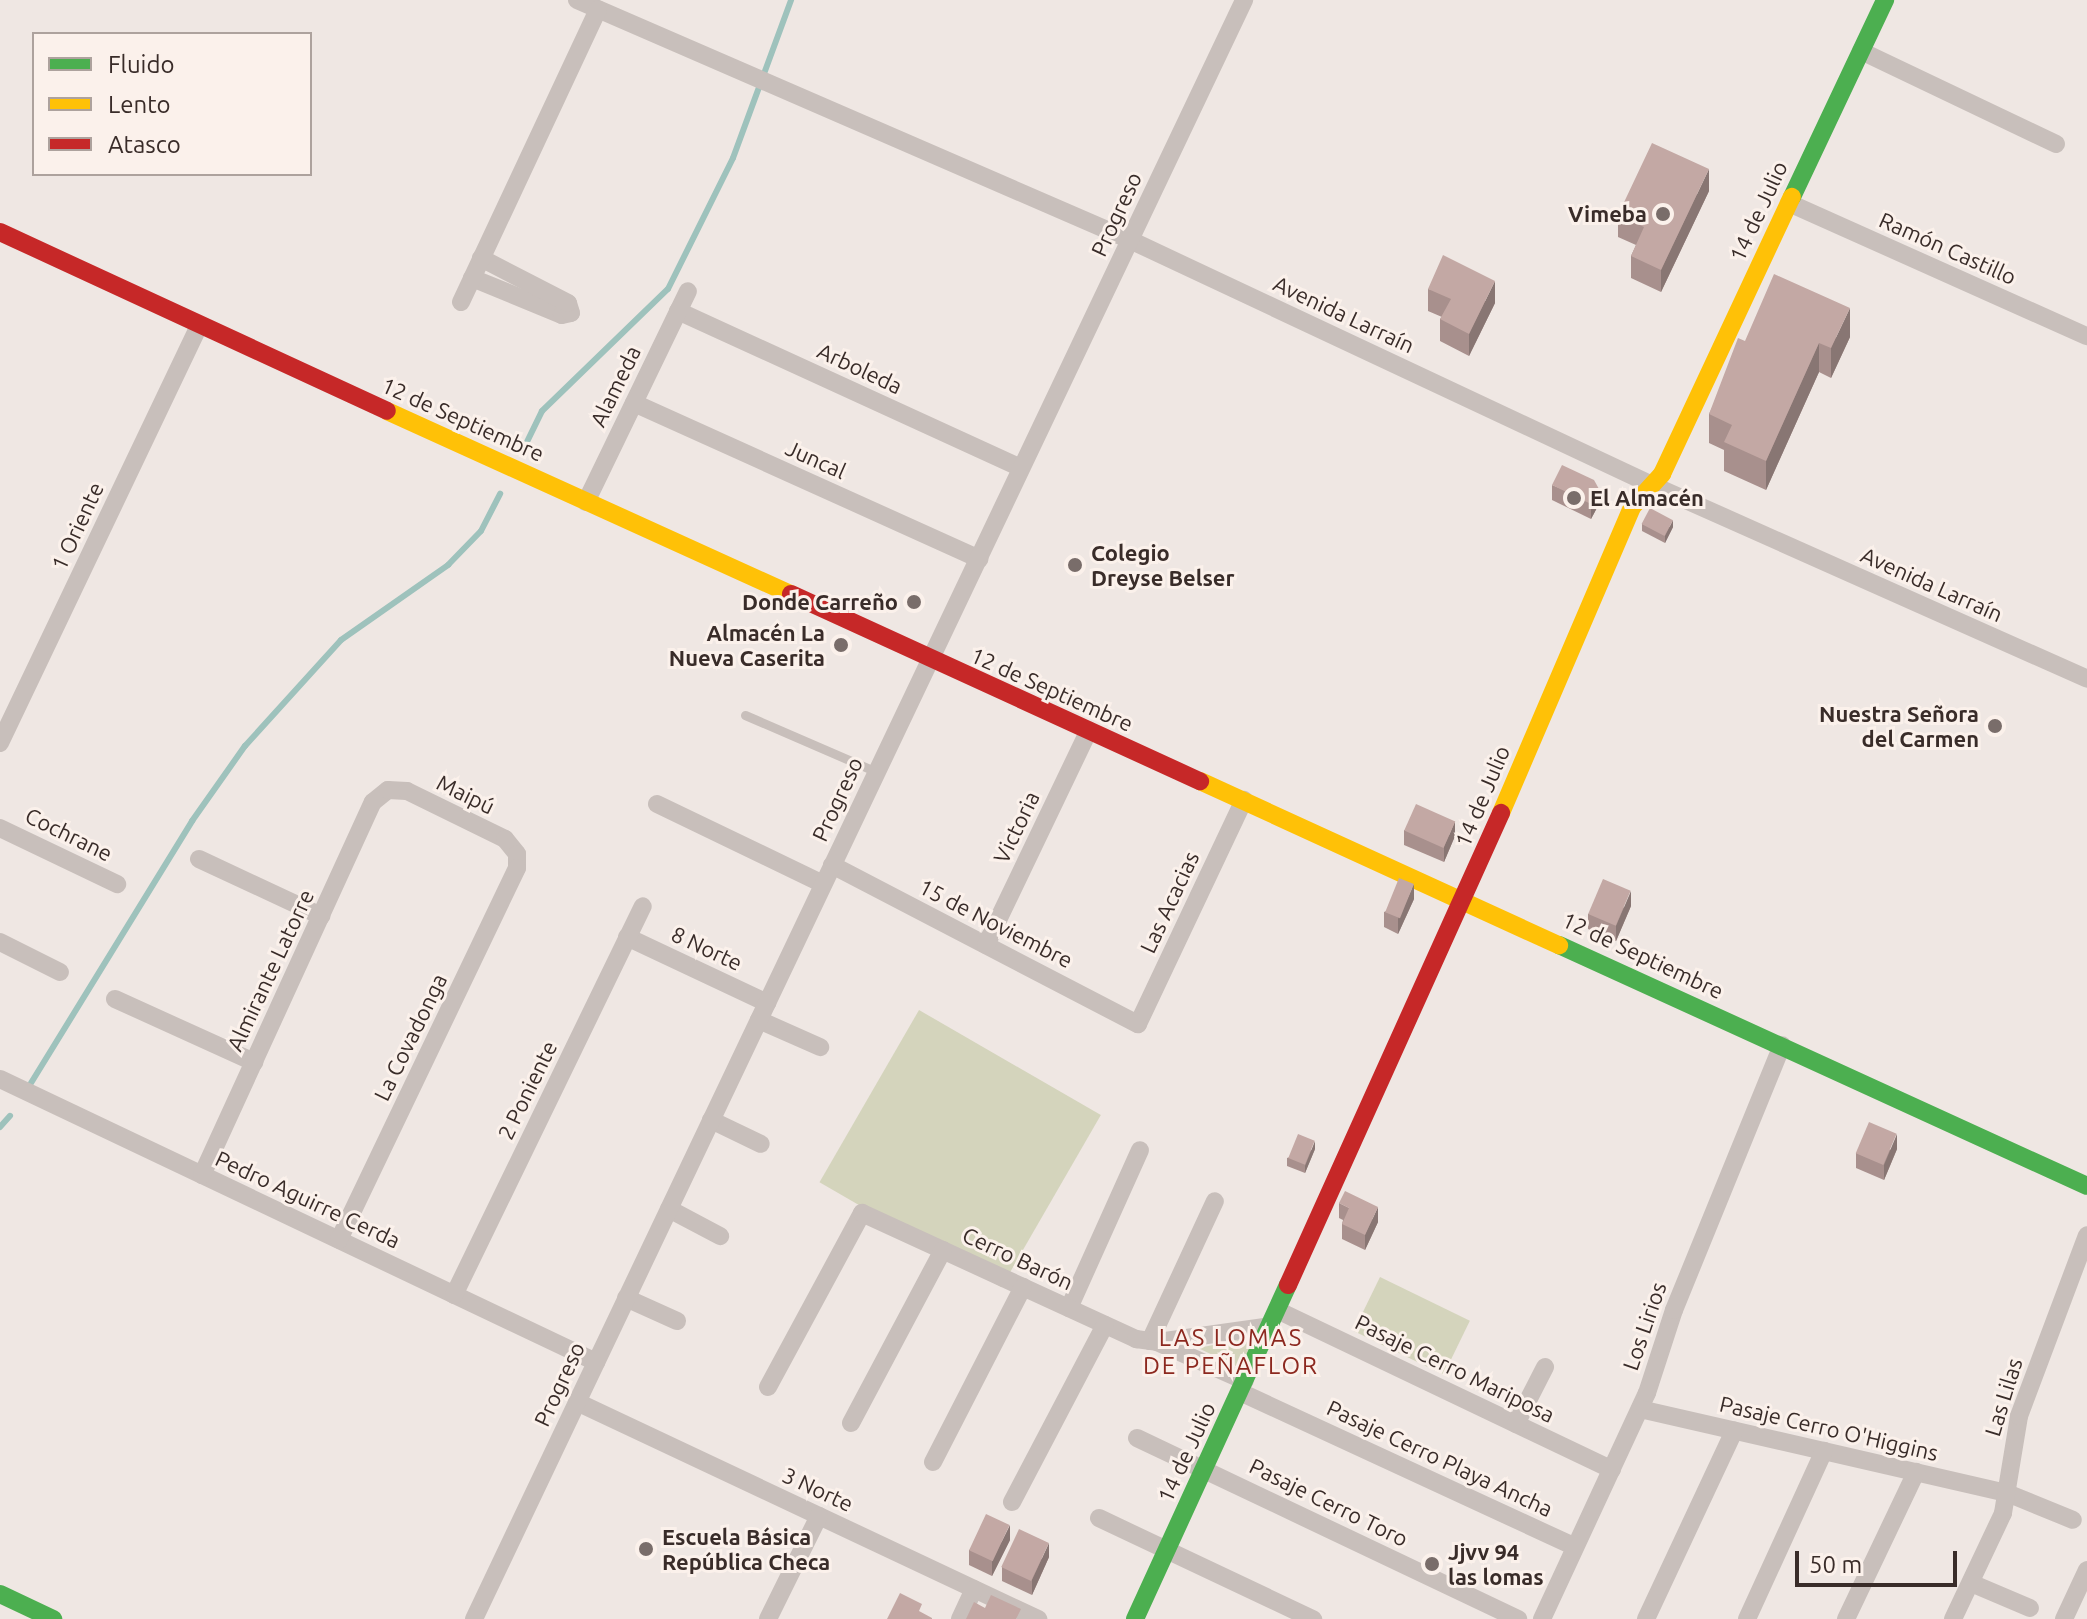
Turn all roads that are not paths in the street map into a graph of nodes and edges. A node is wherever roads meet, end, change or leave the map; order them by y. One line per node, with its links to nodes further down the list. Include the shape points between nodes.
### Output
1 (577, 0): 4 (street, Avenida Larraín)
2 (1244, 0): 9 (street, Progreso)
3 (1885, 0): 5 (street, 14 de Julio)
4 (598, 9): 9 (street, Avenida Larraín); 10 (street)
5 (1861, 51): 6 (street); 7 (street, 14 de Julio)
6 (2056, 144)
7 (1789, 203): 16 (street, Ramón Castillo); 19 (street, 14 de Julio, via 1662,474)
8 (0, 232): 15 (street, 12 de Septiembre)
9 (1130, 240): 18 (street, Progreso); 19 (street, Avenida Larraín)
10 (481, 258): 11 (street); 11 (street, via 568,303 571,313 562,315)
11 (472, 278): 13 (street)
12 (688, 291): 14 (street, Alameda)
13 (461, 302)
14 (678, 311): 17 (street, Alameda); 18 (street, Arboleda)
15 (198, 328): 20 (street, 12 de Septiembre); 26 (street, 1 Oriente)
16 (2087, 336)
17 (634, 403): 20 (street, Alameda); 21 (street, Juncal)
18 (1021, 468): 21 (street, Progreso)
19 (1652, 485): 23 (street, Avenida Larraín); 37 (street, 14 de Julio, via 1632,507)
20 (586, 502): 22 (street, 12 de Septiembre)
21 (979, 559): 22 (street, Progreso)
22 (930, 661): 25 (street, 12 de Septiembre); 27 (street, Progreso)
23 (2087, 679)
24 (745, 715): 27 (lane)
25 (1089, 730): 29 (street, 12 de Septiembre); 42 (street, Victoria)
26 (0, 743)
27 (877, 772): 34 (street, Progreso)
28 (388, 790): 32 (street, Maipú, via 407,791 505,839); 39 (street, Almirante Latorre, via 373,802)
29 (1244, 800): 37 (street, 12 de Septiembre); 46 (street, Las Acacias)
30 (657, 804): 36 (street)
31 (0, 828): 35 (street, Cochrane)
32 (517, 854): 60 (street, La Covadonga, via 514,875)
33 (199, 859): 39 (street)
34 (832, 865): 36 (street, Progreso); 42 (street, 15 de Noviembre)
35 (117, 884)
36 (823, 884): 45 (street, Progreso)
37 (1464, 899): 47 (street, 12 de Septiembre); 66 (street, 14 de Julio)
38 (643, 906): 40 (street, 2 Poniente)
39 (321, 916): 49 (street, Almirante Latorre)
40 (627, 937): 45 (street, 8 Norte); 63 (street, 2 Poniente)
41 (0, 942): 43 (street)
42 (986, 945): 46 (street, 15 de Noviembre)
43 (60, 972)
44 (115, 999): 49 (street)
45 (763, 1011): 48 (street, 8 Norte); 51 (street, Progreso)
46 (1138, 1024)
47 (1782, 1045): 55 (street, 12 de Septiembre); 75 (street, Los Lirios, via 1674,1310)
48 (820, 1047)
49 (254, 1062): 54 (street, Almirante Latorre)
50 (0, 1079): 54 (street, Pedro Aguirre Cerda)
51 (711, 1120): 52 (street); 57 (street, Progreso)
52 (761, 1144)
53 (1140, 1150): 65 (street)
54 (202, 1175): 60 (street, Pedro Aguirre Cerda)
55 (2087, 1186)
56 (1215, 1201): 69 (street)
57 (669, 1209): 59 (street); 64 (street, Progreso)
58 (2087, 1235): 85 (street, Las Lilas, via 2019,1416)
59 (720, 1236)
60 (339, 1240): 63 (street, Pedro Aguirre Cerda)
61 (943, 1250): 62 (street, Cerro Barón); 73 (street, Cerro Barón, via 862,1213); 76 (street)
62 (1023, 1287): 65 (street, Cerro Barón); 81 (street)
63 (454, 1295): 70 (street, Pedro Aguirre Cerda)
64 (626, 1298): 67 (street); 70 (street, Progreso)
65 (1069, 1308): 68 (street, Cerro Barón)
66 (1274, 1318): 69 (street, Cerro Barón); 72 (street, 14 de Julio); 77 (street, Pasaje Cerro Mariposa)
67 (677, 1321)
68 (1105, 1325): 69 (street, Cerro Barón); 86 (street)
69 (1153, 1342): 72 (street, Cerro Barón)
70 (596, 1362): 74 (street, Progreso)
71 (1545, 1367): 77 (street)
72 (1242, 1386): 82 (street, 14 de Julio); 90 (street, Pasaje Cerro Playa Ancha)
73 (768, 1387)
74 (577, 1402): 87 (street, 3 Norte); 99 (street, Progreso)
75 (1640, 1409): 78 (street, Pasaje Cerro O'Higgins); 83 (street, Los Lirios)
76 (851, 1423)
77 (1516, 1424): 83 (street, Pasaje Cerro Mariposa)
78 (1734, 1431): 80 (street, Pasaje Cerro O'Higgins); 107 (street)
79 (1137, 1438): 82 (street, Pasaje Cerro Toro)
80 (1824, 1451): 84 (street, Pasaje Cerro O'Higgins); 108 (street)
81 (933, 1462)
82 (1205, 1469): 91 (street, 14 de Julio); 105 (street, Pasaje Cerro Toro)
83 (1612, 1470): 90 (street, Los Lirios)
84 (1916, 1472): 85 (street, Pasaje Cerro O'Higgins); 109 (street)
85 (2007, 1493): 89 (street, Pasaje Cerro O'Higgins); 93 (street, Las Lilas)
86 (1012, 1502)
87 (819, 1516): 94 (street, 3 Norte); 100 (street)
88 (1099, 1518): 91 (street)
89 (2073, 1520)
90 (1575, 1547): 106 (street, Los Lirios)
91 (1167, 1553): 103 (street, 14 de Julio); 104 (street)
92 (2087, 1570): 96 (street)
93 (1971, 1583): 97 (street); 110 (street, Las Lilas)
94 (974, 1589): 101 (street); 102 (street, 3 Norte)
95 (0, 1594): 98 (street)
96 (2082, 1594): 111 (street)
97 (2030, 1608)
98 (41, 1616)
99 (474, 1619)
100 (768, 1619)
101 (960, 1619)
102 (1038, 1619)
103 (1135, 1619)
104 (1313, 1619)
105 (1518, 1619)
106 (1542, 1619)
107 (1646, 1619)
108 (1747, 1619)
109 (1846, 1619)
110 (1953, 1619)
111 (2064, 1619)

